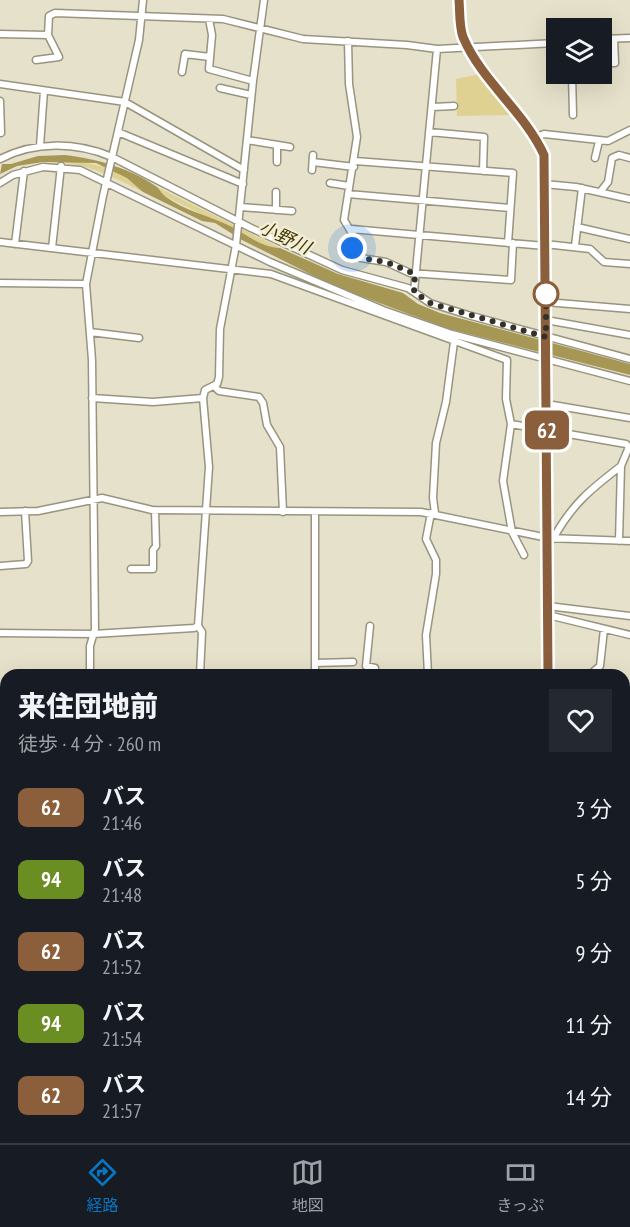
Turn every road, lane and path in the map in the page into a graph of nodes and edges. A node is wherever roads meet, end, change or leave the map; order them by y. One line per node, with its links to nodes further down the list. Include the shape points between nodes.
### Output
1 (143, 0): 4 (street)
2 (264, 0): 6 (street)
3 (459, 0): 14 (main road, via 462,34)
4 (142, 17): 5 (street); 8 (street, via 55,13 49,16); 26 (street)
5 (209, 19): 6 (street); 15 (street)
6 (260, 29): 11 (street, via 303,39); 19 (street)
7 (0, 34): 8 (street)
8 (48, 35): 16 (street, via 59,57)
9 (630, 38): 10 (street)
10 (614, 39): 17 (street)
11 (348, 40): 13 (street); 45 (street, via 349,84 356,126)
12 (546, 44): 14 (street)
13 (437, 49): 14 (street); 28 (street)
14 (470, 49): 34 (main road, via 510,108)
15 (210, 57): 18 (street, via 185,54); 19 (street, via 208,69)
16 (36, 60)
17 (612, 63)
18 (181, 67)
19 (253, 81): 24 (street)
20 (0, 84): 23 (street)
21 (572, 84): 29 (street)
22 (220, 88): 24 (street)
23 (44, 91): 26 (street); 38 (street)
24 (251, 95): 35 (street)
25 (0, 101): 33 (street)
26 (125, 102): 31 (street); 48 (street)
27 (454, 106): 28 (street)
28 (432, 107): 32 (street)
29 (573, 116)
30 (630, 130): 36 (street, via 608,141)
31 (118, 132): 40 (street); 55 (street)
32 (429, 132): 47 (street); 51 (street, via 484,137)
33 (1, 133)
34 (536, 137): 36 (street, via 544,134); 56 (main road, via 544,155)
35 (247, 140): 37 (street); 48 (street)
36 (598, 141): 41 (street)
37 (277, 145): 39 (street); 44 (street)
38 (40, 146): 40 (street, via 79,147); 43 (street)
39 (290, 147)
40 (112, 158): 52 (street); 68 (street)
41 (595, 158)
42 (630, 158): 60 (street, via 612,158 608,182)
43 (0, 159)
44 (277, 162)
45 (354, 164): 47 (street); 49 (street, via 313,159); 57 (street)
46 (61, 166): 50 (street); 52 (street); 79 (street)
47 (426, 166): 51 (street); 63 (street)
48 (244, 170): 55 (street)
49 (312, 170)
50 (24, 171): 53 (street); 76 (street)
51 (483, 171): 65 (street, via 513,173)
52 (107, 180): 74 (street); 80 (street)
53 (0, 183)
54 (330, 183): 57 (street)
55 (243, 184): 64 (street)
56 (544, 184): 58 (street); 77 (main road)
57 (350, 186): 61 (street)
58 (582, 188): 60 (street); 69 (street)
59 (276, 192): 66 (street)
60 (600, 192): 62 (street)
61 (348, 194): 63 (street); 70 (street, via 344,220)
62 (630, 199)
63 (422, 201): 65 (street); 71 (street)
64 (241, 207): 66 (street); 68 (street)
65 (510, 208): 75 (street)
66 (276, 210): 67 (street)
67 (292, 211)
68 (239, 222): 74 (street); 86 (street, via 342,270)
69 (577, 227): 72 (street); 78 (street)
70 (351, 229): 71 (street); 83 (street, via 356,255)
71 (419, 235): 75 (street); 83 (street)
72 (630, 239)
73 (0, 242): 76 (street)
74 (236, 243): 82 (street); 95 (street, via 383,310 452,334)
75 (511, 243): 77 (street); 83 (street, via 511,280)
76 (15, 244): 79 (street)
77 (545, 245): 78 (street); 87 (main road)
78 (575, 246): 81 (street, via 590,249 604,262)
79 (52, 248): 80 (street)
80 (91, 253): 82 (street); 85 (street)
81 (630, 264)
82 (232, 270): 94 (street, via 277,276); 98 (street, via 220,329 219,377)
83 (415, 274): 86 (street)
84 (0, 283): 85 (street)
85 (86, 284): 90 (street)
86 (414, 292): 93 (street, via 430,303)
87 (546, 302): 88 (street); 89 (main road)
88 (630, 309)
89 (546, 320): 91 (street); 93 (main road)
90 (90, 332): 92 (street); 99 (street)
91 (630, 335)
92 (139, 338)
93 (546, 338): 95 (main road); 96 (street)
94 (454, 342): 103 (street, via 507,360 506,399); 113 (street, via 436,443)
95 (547, 358): 97 (street); 101 (main road)
96 (630, 359)
97 (630, 381)
98 (214, 386): 100 (street, via 205,390); 111 (street, via 219,391 259,398 263,403 267,425 280,447)
99 (92, 398): 100 (street, via 153,402); 106 (street)
100 (203, 398): 108 (street, via 209,467)
101 (547, 404): 102 (street); 104 (main road)
102 (630, 418)
103 (511, 424): 104 (street); 114 (street, via 503,473)
104 (547, 430): 105 (street, via 626,444 629,447); 115 (main road)
105 (621, 466): 115 (street, via 586,492); 116 (street)
106 (93, 498): 107 (street); 110 (street); 127 (street)
107 (155, 510): 108 (street); 120 (street, via 153,569)
108 (205, 511): 111 (street); 123 (street)
109 (0, 512): 110 (street)
110 (26, 512): 119 (street, via 28,561)
111 (283, 512): 112 (street)
112 (315, 512): 113 (street); 130 (street)
113 (433, 513): 114 (street); 135 (street, via 426,539 436,560 426,635)
114 (512, 531): 115 (street); 118 (street)
115 (550, 539): 116 (street); 121 (main road)
116 (620, 541): 117 (street)
117 (630, 541)
118 (524, 555)
119 (0, 566)
120 (130, 569)
121 (548, 610): 122 (street); 125 (street); 136 (main road)
122 (630, 616)
123 (198, 626): 127 (street); 132 (street, via 202,632)
124 (370, 626): 134 (street, via 366,666)
125 (604, 629): 128 (street); 137 (street)
126 (0, 633): 127 (street)
127 (93, 634): 131 (street)
128 (630, 635)
129 (353, 662): 130 (street)
130 (315, 663): 133 (street)
131 (90, 669)
132 (200, 669)
133 (315, 669)
134 (375, 669)
135 (428, 669)
136 (548, 669)
137 (596, 669)

